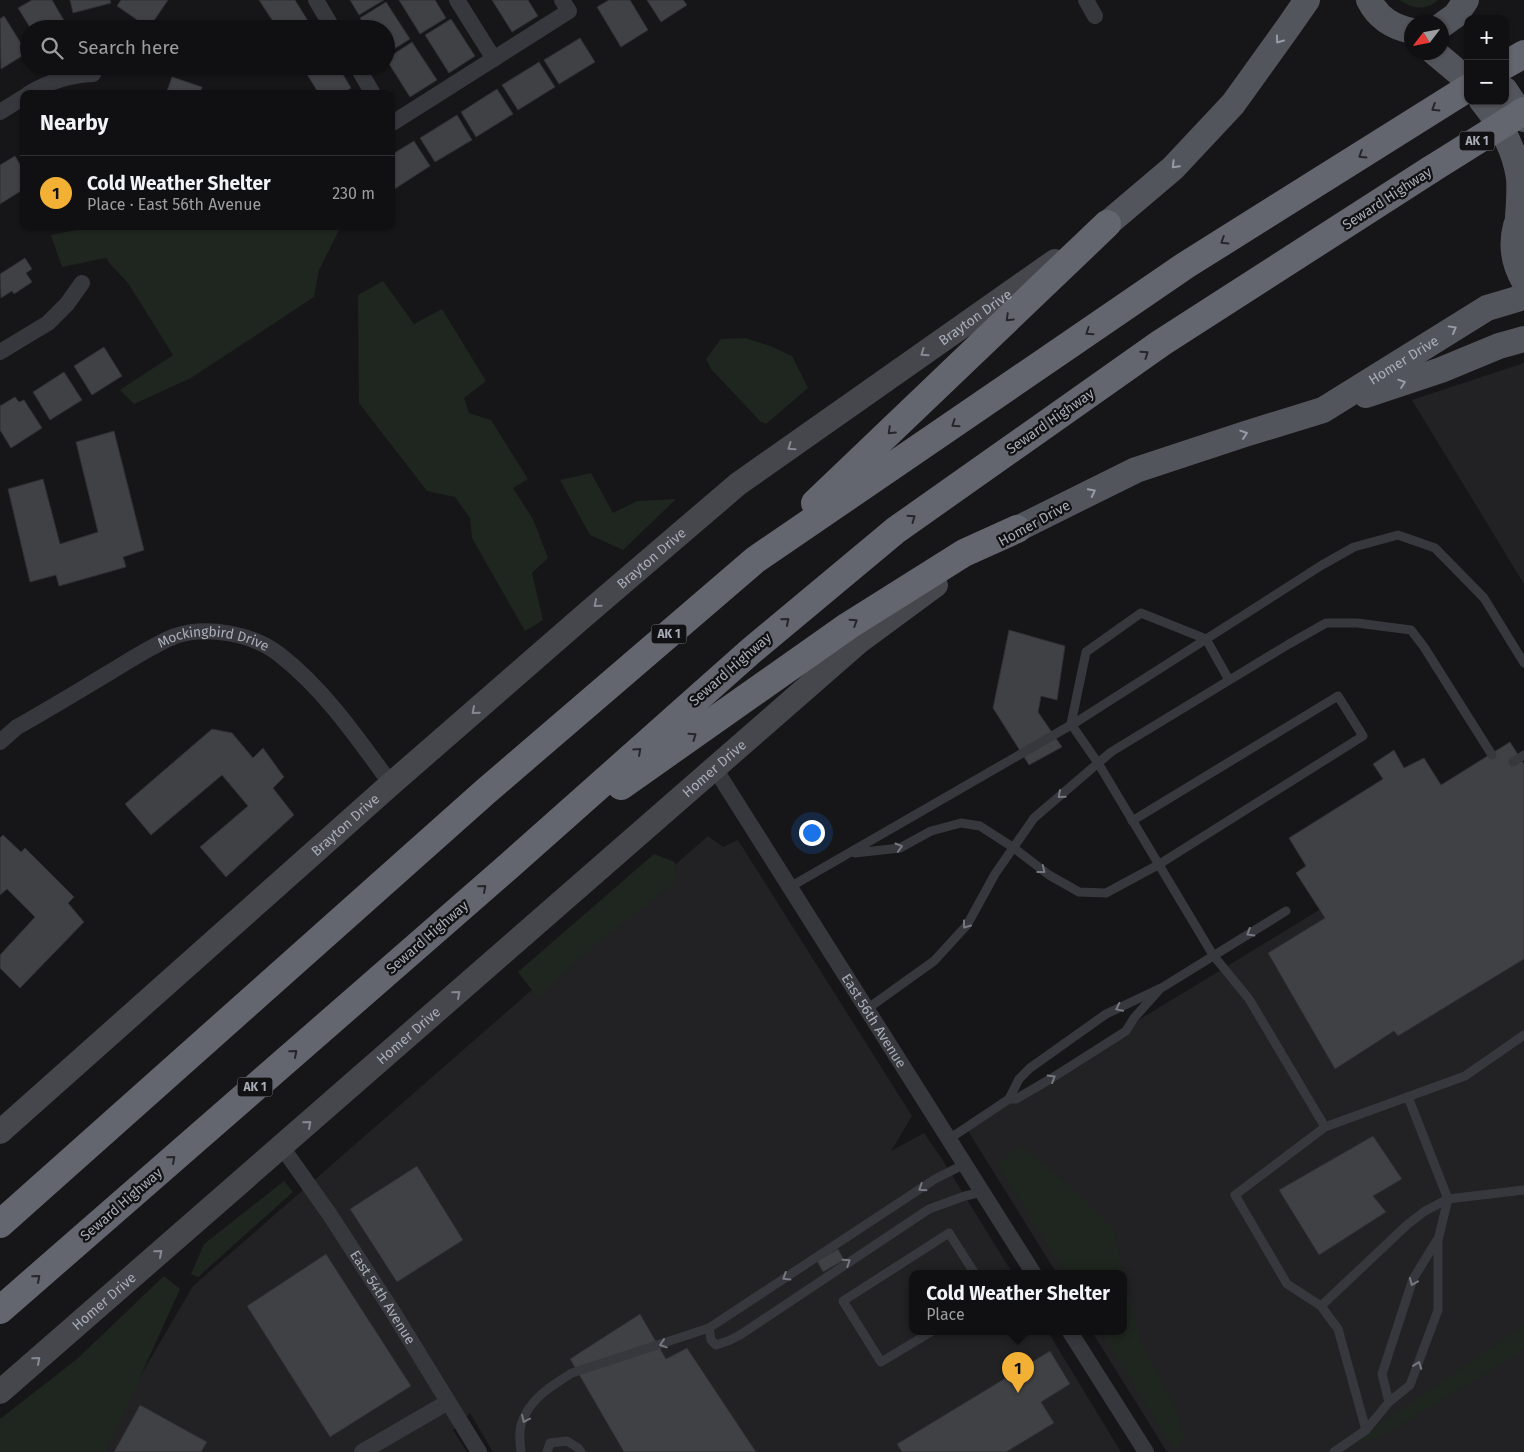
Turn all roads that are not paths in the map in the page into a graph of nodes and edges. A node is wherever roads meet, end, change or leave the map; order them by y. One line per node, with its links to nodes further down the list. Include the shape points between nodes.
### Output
1 (316, 0): 9 (street)
2 (457, 0): 15 (street)
3 (562, 0): 15 (street, via 569,11)
4 (1086, 0): 8 (street)
5 (1307, 0): 32 (main road, Brayton Drive, one-way to 32, via 1233,104 1172,168)
6 (1369, 0): 11 (main road)
7 (1467, 7): 10 (main road)
8 (1095, 16)
9 (328, 20)
10 (1449, 20)
11 (1385, 21): 12 (main road); 13 (main road)
12 (1404, 30)
13 (1404, 32)
14 (1524, 54): 17 (highway)
15 (494, 59): 30 (street)
16 (1444, 60): 20 (main road)
17 (1509, 63)
18 (75, 75): 21 (street)
19 (362, 75): 22 (street)
20 (1464, 79)
21 (34, 90)
22 (371, 90)
23 (1464, 90): 40 (highway, AK 1, one-way to 40, via 1186,265)
24 (1509, 96): 29 (main road)
25 (20, 100): 28 (street)
26 (1485, 105): 31 (main road, via 1512,148 1519,178)
27 (1524, 111): 55 (highway, Seward Highway / AK 1, one-way to 27, bridge, via 752,650 896,530 1161,343)
28 (0, 112)
29 (1524, 119)
30 (395, 122)
31 (1521, 212): 33 (main road, via 1513,234 1513,252)
32 (1107, 224): 40 (highway, one-way to 40); 51 (main road, Brayton Drive, one-way to 51, via 738,484)
33 (1524, 281)
34 (82, 283): 37 (street, via 48,323)
35 (1524, 297): 38 (main road, Homer Drive, one-way to 35, via 1487,308)
36 (1524, 338): 38 (main road, one-way to 36)
37 (0, 352)
38 (1323, 410): 39 (main road, Homer Drive, one-way to 38, via 1136,470)
39 (1017, 529): 50 (main road, Homer Drive, via 860,641); 55 (highway, one-way to 39, via 848,626 964,553)
40 (755, 560): 73 (highway, AK 1, via 485,792)
41 (1206, 639): 42 (lane, via 1354,547 1398,534 1435,548 1484,598); 43 (lane); 44 (lane); 44 (lane, via 1140,614 1086,652)
42 (1524, 663)
43 (1229, 680): 47 (lane, via 1326,623 1357,623 1411,630); 49 (lane)
44 (1071, 724): 49 (lane); 54 (lane)
45 (0, 742): 51 (street, Mockingbird Drive, via 17,728 150,648 176,636 230,633 279,654 306,679 347,724)
46 (1524, 754): 48 (lane)
47 (1492, 755)
48 (1514, 762)
49 (1098, 763): 52 (lane); 53 (lane, one-way to 53, via 1034,818)
50 (714, 768): 57 (street, East 56th Avenue); 68 (main road, Homer Drive, one-way to 50)
51 (391, 784): 66 (main road, Brayton Drive)
52 (1132, 821): 56 (lane); 56 (lane, via 1338,696 1363,736)
53 (1014, 848): 54 (lane, one-way to 53, via 900,848 931,831 961,822 980,826); 56 (lane, one-way to 56, via 1049,875 1080,892 1106,893); 61 (lane, one-way to 61, via 995,874 967,925 954,940 934,961)
54 (851, 853): 57 (lane)
55 (510, 865): 78 (highway, Seward Highway / AK 1, one-way to 55)
56 (1158, 865): 59 (lane)
57 (790, 887): 61 (street, East 56th Avenue)
58 (1286, 911): 59 (lane, one-way to 59)
59 (1213, 955): 60 (lane); 65 (lane, via 1248,999)
60 (1163, 987): 64 (lane, one-way to 60, via 1016,1099 1126,1031); 64 (lane, one-way to 64, via 1106,1014 1030,1068 1019,1079)
61 (866, 1009): 67 (street, East 56th Avenue)
62 (1524, 1035): 63 (lane, via 1465,1076)
63 (1408, 1097): 65 (lane); 72 (lane)
64 (1009, 1099): 67 (lane)
65 (1325, 1127): 77 (lane, via 1235,1195 1287,1284)
66 (0, 1132)
67 (949, 1140): 69 (street, East 56th Avenue)
68 (282, 1147): 82 (main road, Homer Drive, one-way to 68); 83 (street, East 54th Avenue, via 330,1215)
69 (965, 1164): 71 (street, East 56th Avenue); 79 (lane, one-way to 79, via 935,1179)
70 (1524, 1190): 72 (lane)
71 (982, 1192): 76 (street, East 56th Avenue); 79 (lane, one-way to 71, via 711,1340 716,1345 740,1335 929,1209)
72 (1448, 1199): 74 (lane); 77 (lane, via 1408,1224)
73 (0, 1224)
74 (1438, 1240): 84 (lane, one-way to 84, via 1413,1279 1382,1374); 84 (lane, one-way to 74, via 1410,1385 1438,1310)
75 (972, 1270): 80 (lane, via 949,1233 843,1301 881,1362)
76 (1027, 1270)
77 (1322, 1306): 85 (lane, via 1338,1329)
78 (0, 1310)
79 (709, 1328): 88 (lane, one-way to 88, via 572,1373 556,1383 533,1402 521,1425)
80 (925, 1335)
81 (1072, 1335): 91 (street)
82 (0, 1392)
83 (448, 1402): 86 (street); 87 (street, East 54th Avenue)
84 (1389, 1402): 85 (lane)
85 (1366, 1430): 92 (lane)
86 (362, 1452)
87 (479, 1452)
88 (521, 1452)
89 (547, 1452): 90 (lane, via 550,1443 567,1441)
90 (581, 1452)
91 (1146, 1452)
92 (1334, 1452)

